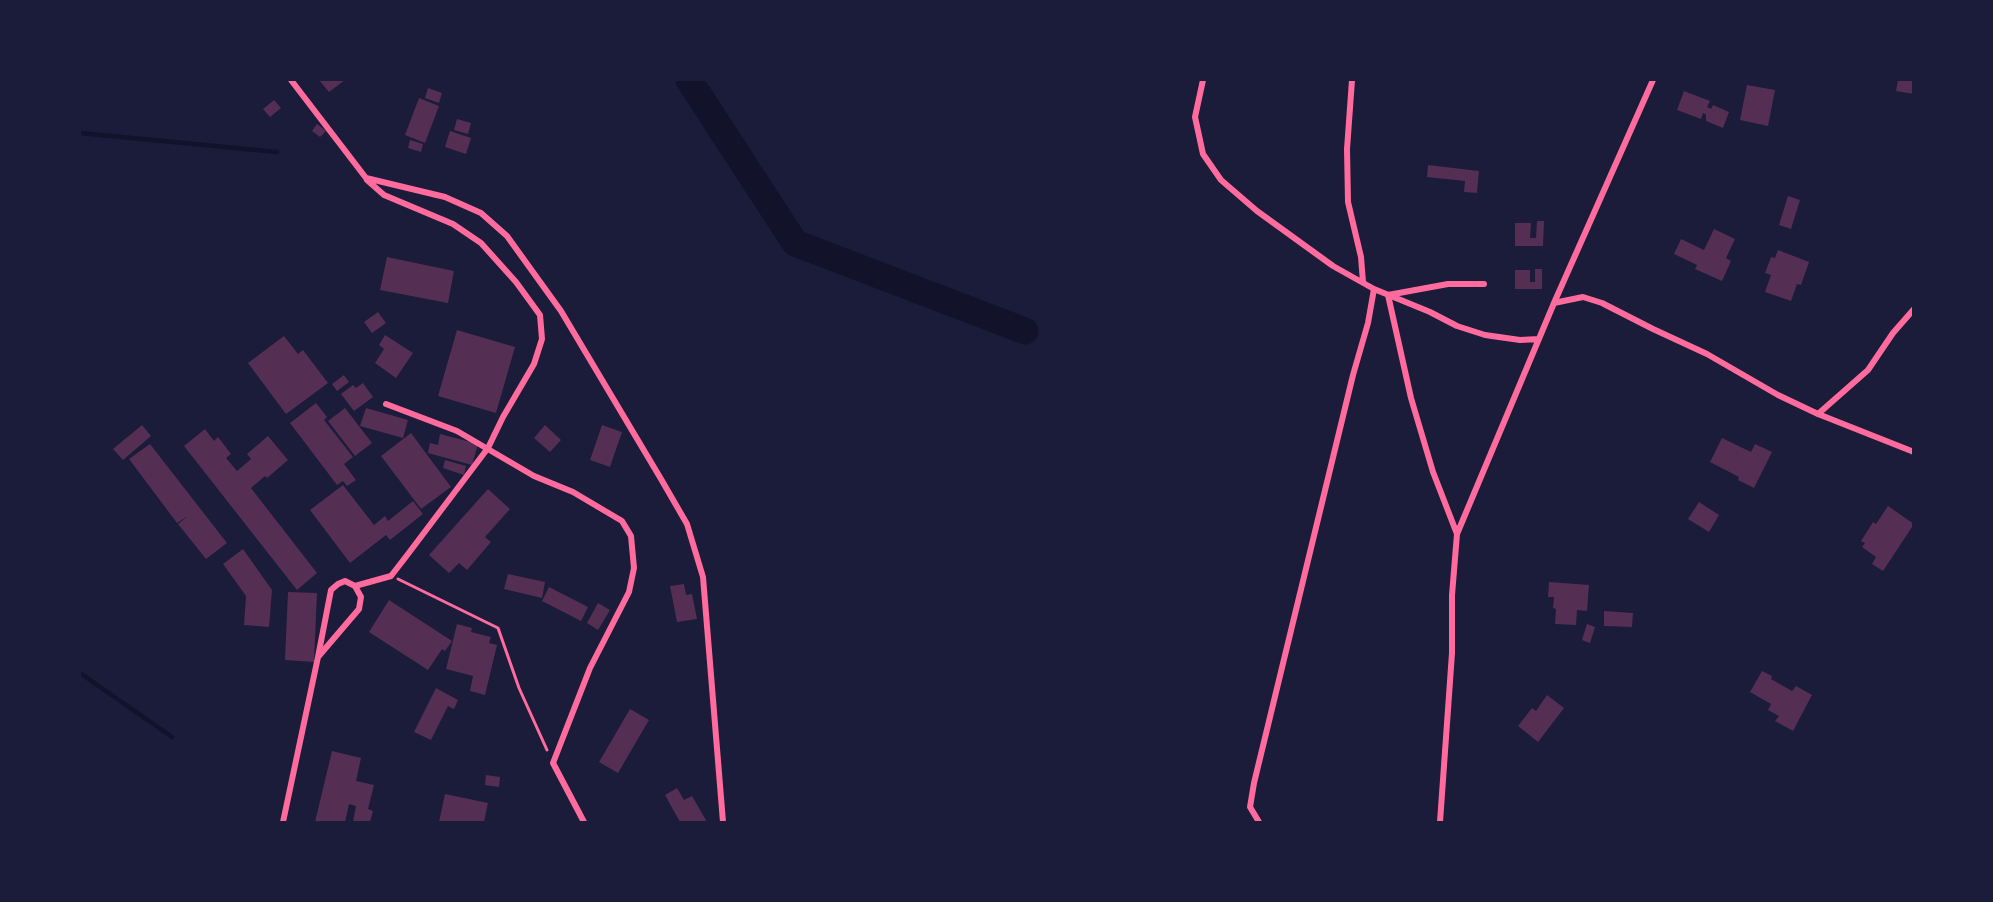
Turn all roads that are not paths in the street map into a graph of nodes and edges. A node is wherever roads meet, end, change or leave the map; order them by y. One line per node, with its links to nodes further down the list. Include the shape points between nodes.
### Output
1 (291, 80): 5 (street)
2 (1203, 80): 6 (street, via 1195,117 1203,154 1221,180 1333,266)
3 (1352, 80): 6 (street, via 1348,202)
4 (1653, 80): 10 (street)
5 (366, 178): 15 (street, via 384,195 453,224 481,243 540,315 542,339 534,364); 22 (street, via 445,197 482,213 507,236 561,311 687,524 703,577)
6 (1363, 282): 8 (street)
7 (1484, 284): 9 (street, via 1448,284)
8 (1374, 289): 9 (street); 23 (street, via 1254,783 1250,807)
9 (1388, 295): 12 (street, via 1485,335); 17 (street, via 1414,409)
10 (1554, 303): 12 (street); 14 (street, via 1583,297 1602,303)
11 (1914, 309): 14 (street, via 1868,370)
12 (1539, 339): 17 (street)
13 (386, 404): 15 (street, via 457,431)
14 (1818, 414): 16 (street)
15 (488, 448): 18 (street, via 391,576); 21 (street, via 622,521 631,536 634,568 629,592 590,668 553,763)
16 (1914, 452)
17 (1457, 534): 24 (street)
18 (355, 586): 19 (street, via 361,597 359,609); 19 (street, via 345,581 331,590)
19 (318, 657): 20 (street)
20 (283, 822)
21 (584, 822)
22 (723, 822)
23 (1259, 822)
24 (1440, 822)

